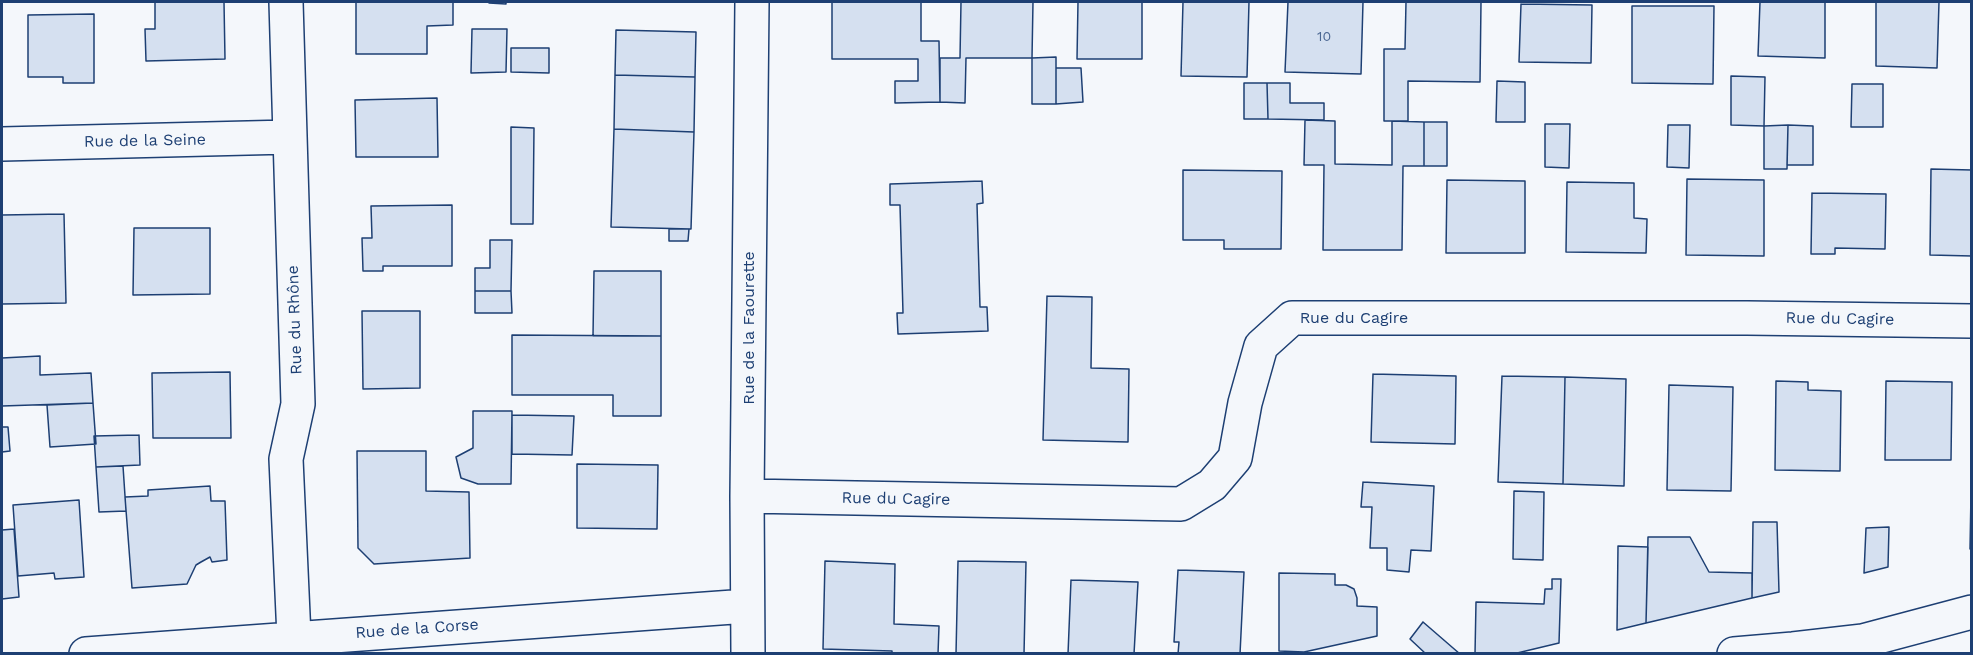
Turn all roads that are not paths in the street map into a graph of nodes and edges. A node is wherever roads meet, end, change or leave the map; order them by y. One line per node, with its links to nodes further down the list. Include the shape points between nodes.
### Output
1 (286, 2): 3 (street, Rue du Rhône)
2 (752, 2): 6 (street, Rue de la Faourette)
3 (289, 137): 4 (street, Rue de la Seine); 9 (street, Rue du Rhône, via 298,404 286,459)
4 (2, 144)
5 (1971, 321): 6 (street, Rue du Cagire, via 1292,318 1261,346 1234,458 1212,485 1181,504)
6 (747, 496): 7 (street, Rue de la Faourette)
7 (747, 606): 9 (street, Rue de la Corse); 11 (street, Rue de la Faourette)
8 (1971, 612): 12 (street, via 1863,641)
9 (294, 637): 10 (street, Rue de la Corse)
10 (86, 654)
11 (748, 654)
12 (1734, 654)

